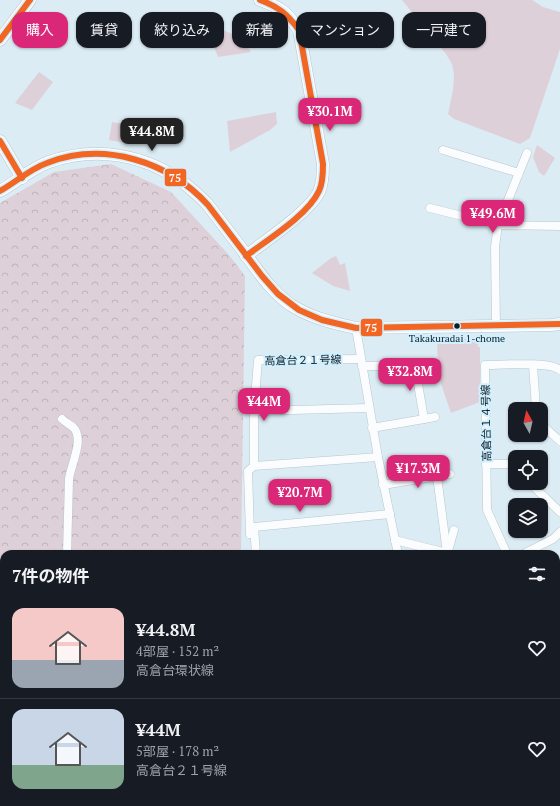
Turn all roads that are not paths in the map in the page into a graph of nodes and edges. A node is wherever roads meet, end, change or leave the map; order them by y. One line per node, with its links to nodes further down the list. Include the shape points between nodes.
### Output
1 (30, 0): 3 (street)
2 (260, 0): 13 (street, via 279,8 289,16 299,30 323,164 323,179 311,204)
3 (0, 40)
4 (1, 146): 8 (street)
5 (443, 150): 7 (street)
6 (527, 153): 7 (street)
7 (519, 173): 11 (street)
8 (22, 178): 9 (street); 13 (street, via 49,162 82,154 101,153 138,159 170,174 200,197)
9 (0, 192)
10 (430, 208): 11 (street)
11 (498, 225): 12 (street); 15 (street, via 495,247)
12 (560, 226)
13 (246, 256): 16 (street, via 269,286 291,304 330,323)
14 (560, 324): 15 (street)
15 (496, 326): 16 (street)
16 (356, 328): 17 (street)
17 (361, 362): 21 (street); 22 (street, 高倉台２１号線, via 258,360); 25 (street, via 415,366)
18 (533, 365): 19 (street, 高倉台１４号線, via 546,365); 20 (street); 30 (street, 高倉台１４号線, via 485,365)
19 (560, 370)
20 (536, 402)
21 (369, 408): 22 (street); 26 (street)
22 (254, 411): 32 (street, 高倉台２１号線)
23 (435, 417): 25 (street)
24 (62, 419): 43 (street, via 74,428 78,435 78,445 69,479)
25 (424, 419): 26 (street)
26 (372, 428): 29 (street)
27 (548, 430): 28 (street)
28 (560, 441)
29 (378, 457): 32 (street); 35 (street)
30 (486, 464): 31 (street); 49 (street, 高倉台１４号線, via 487,510)
31 (508, 464)
32 (254, 466): 42 (street, 高倉台２１号線, via 248,471 251,544)
33 (450, 474): 34 (street)
34 (436, 476): 35 (street); 47 (street)
35 (383, 485): 38 (street)
36 (537, 490): 37 (street)
37 (560, 512)
38 (390, 514): 41 (street); 42 (street, via 254,527)
39 (454, 530): 48 (street)
40 (560, 532): 50 (street, via 553,539)
41 (395, 540): 45 (street); 46 (street)
42 (255, 544): 44 (street)
43 (67, 550)
44 (256, 550)
45 (397, 550)
46 (435, 550)
47 (447, 550)
48 (448, 550)
49 (505, 550)
50 (531, 550)

